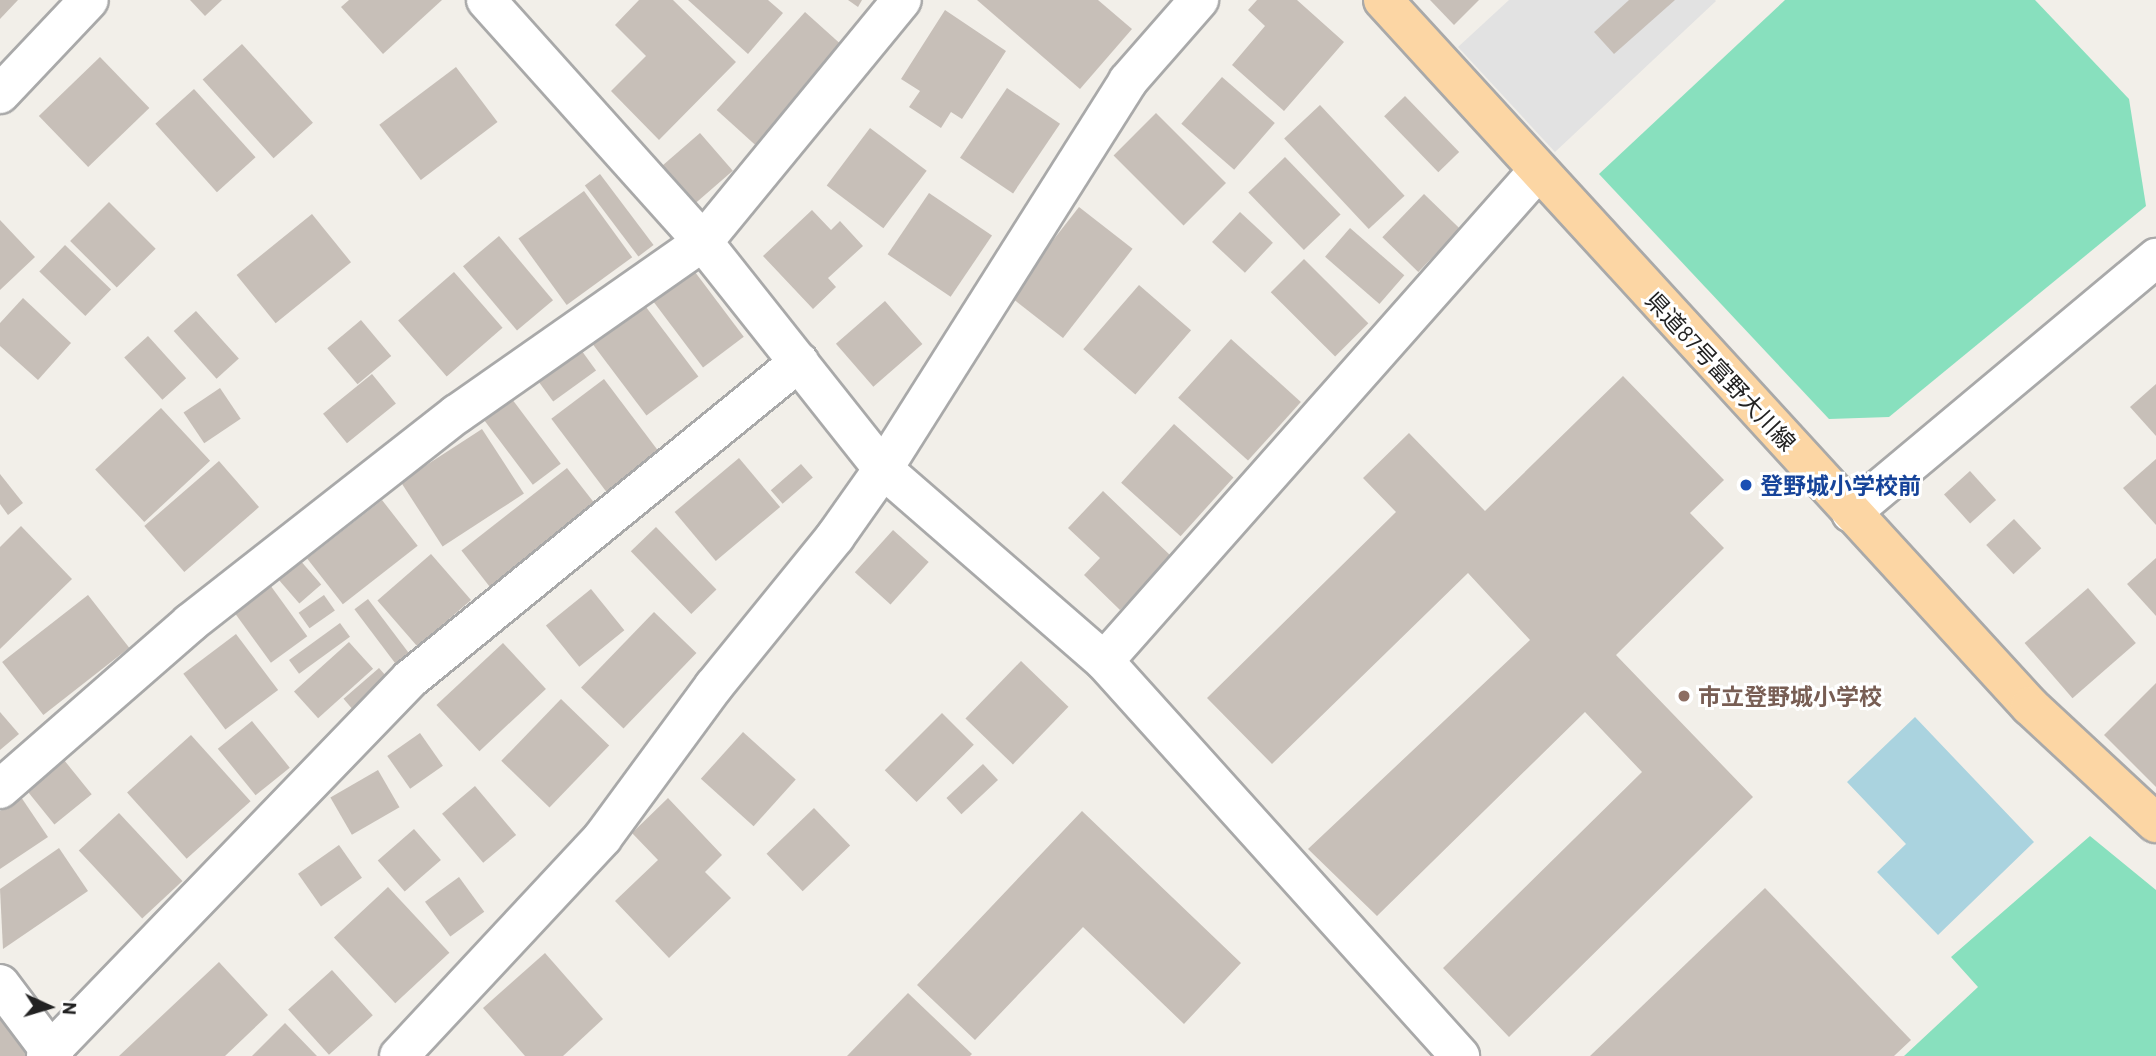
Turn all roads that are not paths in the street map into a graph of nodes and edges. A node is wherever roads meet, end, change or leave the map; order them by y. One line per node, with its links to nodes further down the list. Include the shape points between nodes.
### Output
1 (89, 0): 6 (street)
2 (486, 0): 8 (street)
3 (902, 0): 8 (street)
4 (1199, 0): 11 (street, via 1128,81)
5 (1383, 0): 7 (main road, 県道87号富野大川線)
6 (0, 94)
7 (1537, 172): 12 (main road, 県道87号富野大川線); 13 (street)
8 (703, 242): 10 (street); 14 (street, via 436,430 190,623)
9 (2156, 258): 12 (street)
10 (799, 362): 11 (street); 17 (street, via 410,679)
11 (883, 469): 13 (street); 18 (street, via 603,837)
12 (1851, 513): 15 (main road, 県道87号富野大川線, via 2030,706)
13 (1104, 661): 19 (street)
14 (0, 789)
15 (2156, 823)
16 (0, 984): 17 (street)
17 (50, 1054)
18 (399, 1056)
19 (1460, 1056)

